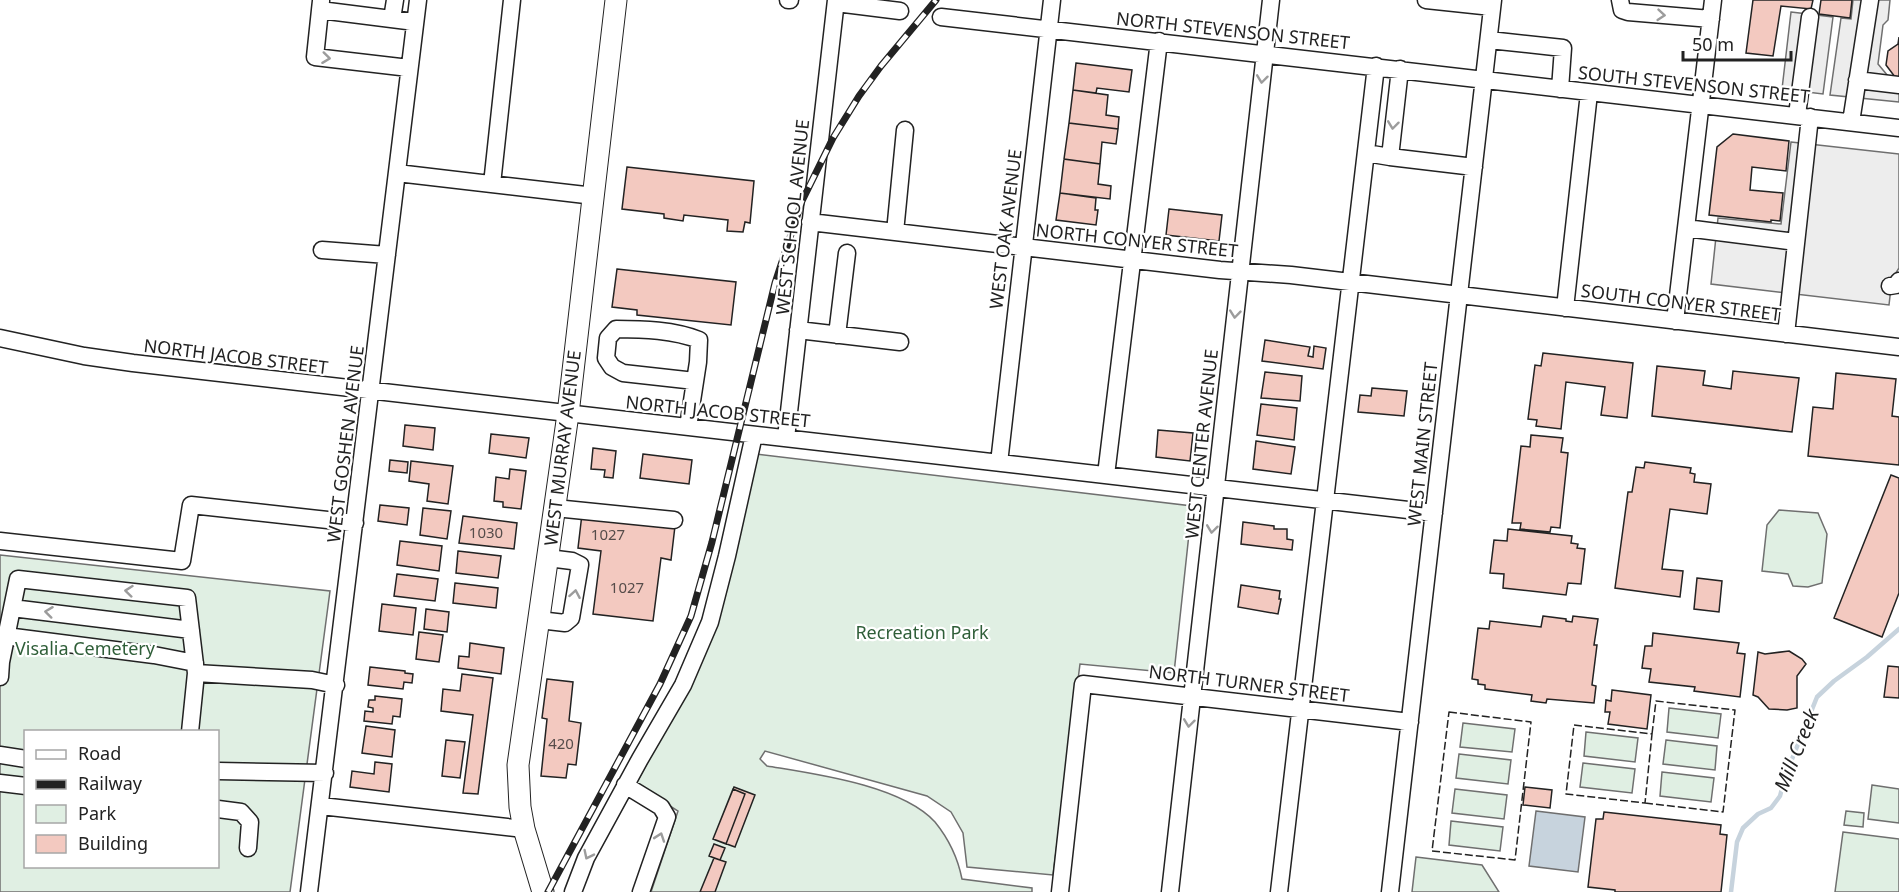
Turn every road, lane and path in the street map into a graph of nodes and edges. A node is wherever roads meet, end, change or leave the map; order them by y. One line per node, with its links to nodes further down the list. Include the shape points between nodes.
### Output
1 (394, 0): 17 (street)
2 (417, 0): 19 (street, WEST GOSHEN AVENUE)
3 (512, 0): 41 (street)
4 (616, 0): 42 (main road, WEST MURRAY AVENUE)
5 (1052, 0): 20 (street, WEST OAK AVENUE)
6 (1271, 0): 23 (street, WEST CENTER AVENUE)
7 (1426, 0): 12 (street)
8 (1620, 0): 18 (street, one-way to 18, via 1622,10 1628,12)
9 (1713, 0): 18 (street)
10 (1870, 0): 28 (street)
11 (836, 1): 14 (street); 43 (street, WEST SCHOOL AVENUE)
12 (1492, 4): 21 (street, WEST MAIN STREET)
13 (321, 5): 17 (street); 25 (street, one-way to 25, via 315,57)
14 (900, 11)
15 (941, 17): 20 (street, NORTH STEVENSON STREET)
16 (1810, 17): 33 (street)
17 (392, 19): 19 (street)
18 (1711, 19): 32 (street)
19 (415, 21): 25 (street, WEST GOSHEN AVENUE)
20 (1048, 30): 22 (street, NORTH STEVENSON STREET); 47 (street, WEST OAK AVENUE)
21 (1489, 40): 27 (street, WEST MAIN STREET); 30 (street, via 1563,48)
22 (1159, 41): 23 (street, NORTH STEVENSON STREET); 51 (street)
23 (1265, 54): 24 (street, NORTH STEVENSON STREET); 52 (street, WEST CENTER AVENUE, one-way to 52)
24 (1376, 66): 26 (street, NORTH STEVENSON STREET); 37 (street)
25 (410, 68): 40 (street, WEST GOSHEN AVENUE)
26 (1400, 69): 27 (street, NORTH STEVENSON STREET); 38 (street, one-way to 38)
27 (1485, 79): 30 (street, SOUTH STEVENSON STREET); 39 (street, WEST MAIN STREET)
28 (1857, 80): 29 (street); 34 (street)
29 (1899, 85)
30 (1560, 89): 31 (street, SOUTH STEVENSON STREET)
31 (1589, 93): 32 (street, SOUTH STEVENSON STREET); 55 (street)
32 (1701, 104): 33 (street, SOUTH STEVENSON STREET); 44 (street)
33 (1804, 116): 34 (street, SOUTH STEVENSON STREET); 46 (street)
34 (1851, 122): 35 (street, SOUTH STEVENSON STREET)
35 (1899, 128)
36 (905, 130): 45 (street)
37 (1366, 153): 38 (street); 53 (street)
38 (1390, 156): 39 (street)
39 (1474, 167): 54 (street, WEST MAIN STREET)
40 (397, 173): 41 (street); 50 (street, WEST GOSHEN AVENUE)
41 (492, 184): 42 (street)
42 (594, 196): 65 (main road, WEST MURRAY AVENUE)
43 (810, 222): 45 (street, NORTH CONYER STREET); 57 (street, WEST SCHOOL AVENUE)
44 (1686, 228): 46 (street); 56 (street)
45 (896, 232): 47 (street, NORTH CONYER STREET)
46 (1796, 242): 58 (street)
47 (1023, 247): 51 (street, NORTH CONYER STREET); 69 (street, WEST OAK AVENUE)
48 (322, 250): 50 (street)
49 (847, 253): 59 (street)
50 (387, 255): 64 (street, WEST GOSHEN AVENUE)
51 (1132, 260): 52 (street, NORTH CONYER STREET); 70 (street)
52 (1239, 272): 53 (street, NORTH CONYER STREET); 71 (street, WEST CENTER AVENUE, one-way to 71)
53 (1351, 283): 54 (street, NORTH CONYER STREET); 72 (street)
54 (1459, 295): 55 (street, SOUTH CONYER STREET); 74 (street, WEST MAIN STREET)
55 (1565, 308): 56 (street, SOUTH CONYER STREET)
56 (1675, 321): 58 (street, SOUTH CONYER STREET)
57 (798, 330): 59 (street); 68 (street, WEST SCHOOL AVENUE)
58 (1786, 334): 62 (street, SOUTH CONYER STREET)
59 (837, 335): 61 (street)
60 (0, 338): 64 (street, NORTH JACOB STREET, via 84,356)
61 (900, 342)
62 (1899, 347)
63 (695, 381): 63 (street, via 699,340 634,329 616,329 608,338 606,358 623,373); 66 (street)
64 (371, 392): 65 (street, NORTH JACOB STREET); 76 (street, WEST GOSHEN AVENUE)
65 (568, 414): 66 (street, NORTH JACOB STREET); 73 (main road, WEST MURRAY AVENUE)
66 (688, 427): 67 (street, NORTH JACOB STREET)
67 (754, 435): 68 (street, NORTH JACOB STREET); 96 (street, via 710,622 682,686)
68 (786, 438): 69 (street, NORTH JACOB STREET)
69 (999, 463): 70 (street, NORTH JACOB STREET)
70 (1106, 475): 71 (street, NORTH JACOB STREET)
71 (1217, 488): 72 (street, NORTH JACOB STREET); 87 (street, WEST CENTER AVENUE, one-way to 87)
72 (1325, 500): 74 (street, NORTH JACOB STREET); 88 (street)
73 (555, 508): 75 (street); 78 (main road, WEST MURRAY AVENUE)
74 (1434, 513): 89 (street, WEST MAIN STREET)
75 (675, 520)
76 (355, 523): 77 (street, via 191,505 182,561); 86 (street, WEST GOSHEN AVENUE)
77 (0, 541)
78 (548, 558): 80 (main road, WEST MURRAY AVENUE); 80 (street, one-way to 78, via 565,623 571,618 580,565)
79 (12, 608): 81 (street, one-way to 79); 81 (street, one-way to 79, via 187,598 18,579); 82 (street)
80 (539, 620): 100 (main road, WEST MURRAY AVENUE, via 518,765)
81 (191, 630): 84 (street)
82 (6, 636): 83 (street); 84 (street, via 154,655)
83 (1, 662): 85 (street)
84 (196, 668): 86 (street); 90 (street)
85 (0, 677)
86 (336, 686): 94 (street, WEST GOSHEN AVENUE)
87 (1192, 696): 88 (street, NORTH TURNER STREET); 106 (street, NORTH TURNER STREET, via 1083,684); 107 (street, WEST CENTER AVENUE, one-way to 107)
88 (1301, 709): 89 (street, NORTH TURNER STREET); 108 (street)
89 (1410, 722): 109 (street, WEST MAIN STREET)
90 (190, 730)
91 (0, 755): 92 (street)
92 (24, 759)
93 (219, 771): 94 (street)
94 (325, 773): 98 (street, WEST GOSHEN AVENUE)
95 (0, 783): 97 (street)
96 (625, 785): 104 (street, one-way to 104, via 586,858); 105 (street, one-way to 96, via 667,818 661,807)
97 (24, 786)
98 (321, 806): 100 (street); 102 (street, WEST GOSHEN AVENUE)
99 (219, 809): 101 (street, via 242,812 250,822)
100 (524, 829): 103 (main road, WEST MURRAY AVENUE)
101 (248, 848)
102 (309, 892)
103 (543, 892)
104 (573, 892)
105 (641, 892)
106 (1063, 892)
107 (1170, 892)
108 (1280, 892)
109 (1390, 892)

